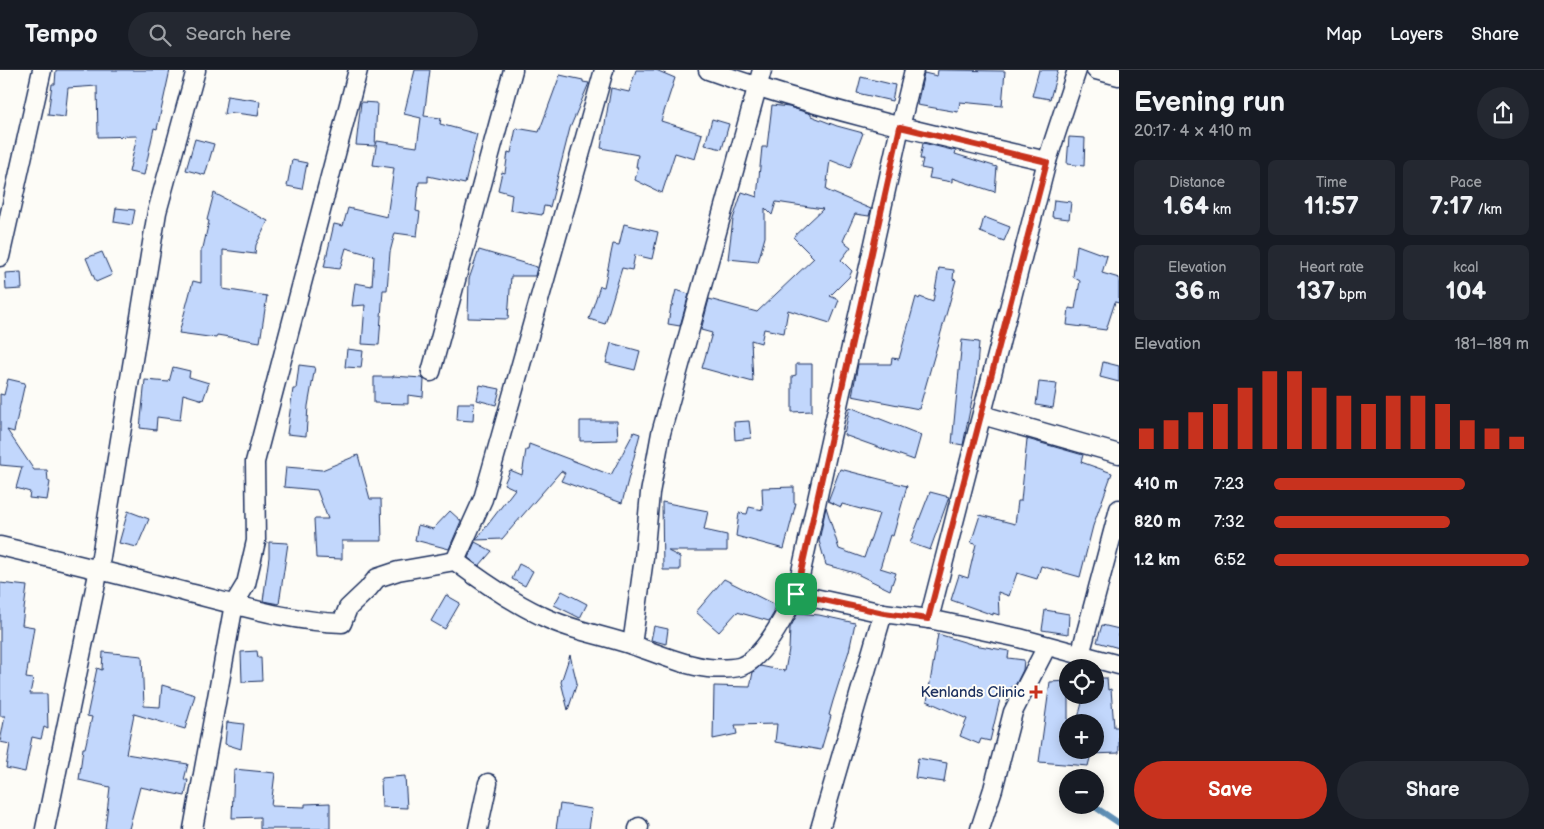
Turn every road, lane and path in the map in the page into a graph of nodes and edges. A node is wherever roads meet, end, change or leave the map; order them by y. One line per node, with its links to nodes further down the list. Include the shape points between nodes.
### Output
1 (42, 70): 15 (street)
2 (196, 70): 22 (street, via 157,212)
3 (358, 70): 24 (street, via 255,462 256,541 246,584)
4 (513, 70): 16 (street)
5 (604, 70): 21 (street, via 483,499)
6 (708, 70): 12 (street)
7 (762, 70): 12 (street)
8 (914, 70): 13 (street)
9 (1077, 70): 14 (street)
10 (1096, 70): 11 (street)
11 (1119, 76)
12 (757, 87): 13 (street); 27 (street, via 661,433 650,493)
13 (900, 127): 14 (street); 23 (street)
14 (1047, 162): 17 (street)
15 (0, 257)
16 (432, 372)
17 (982, 415): 18 (street); 26 (street)
18 (1119, 454)
19 (1119, 509): 29 (street)
20 (0, 546): 22 (street)
21 (456, 561): 24 (street, via 377,578 348,608 342,623 318,623); 27 (street, via 496,591 543,617)
22 (99, 569): 24 (street); 32 (street)
23 (796, 594): 25 (street); 27 (street, via 776,631 753,660 741,667 709,669)
24 (234, 604): 33 (street)
25 (884, 613): 26 (street); 35 (street)
26 (928, 619): 28 (street)
27 (632, 645)
28 (1047, 646): 29 (street); 36 (street, via 1014,712)
29 (1080, 655): 30 (street)
30 (1119, 665)
31 (488, 783): 34 (street)
32 (45, 829)
33 (193, 829)
34 (478, 829)
35 (820, 829)
36 (980, 829)

